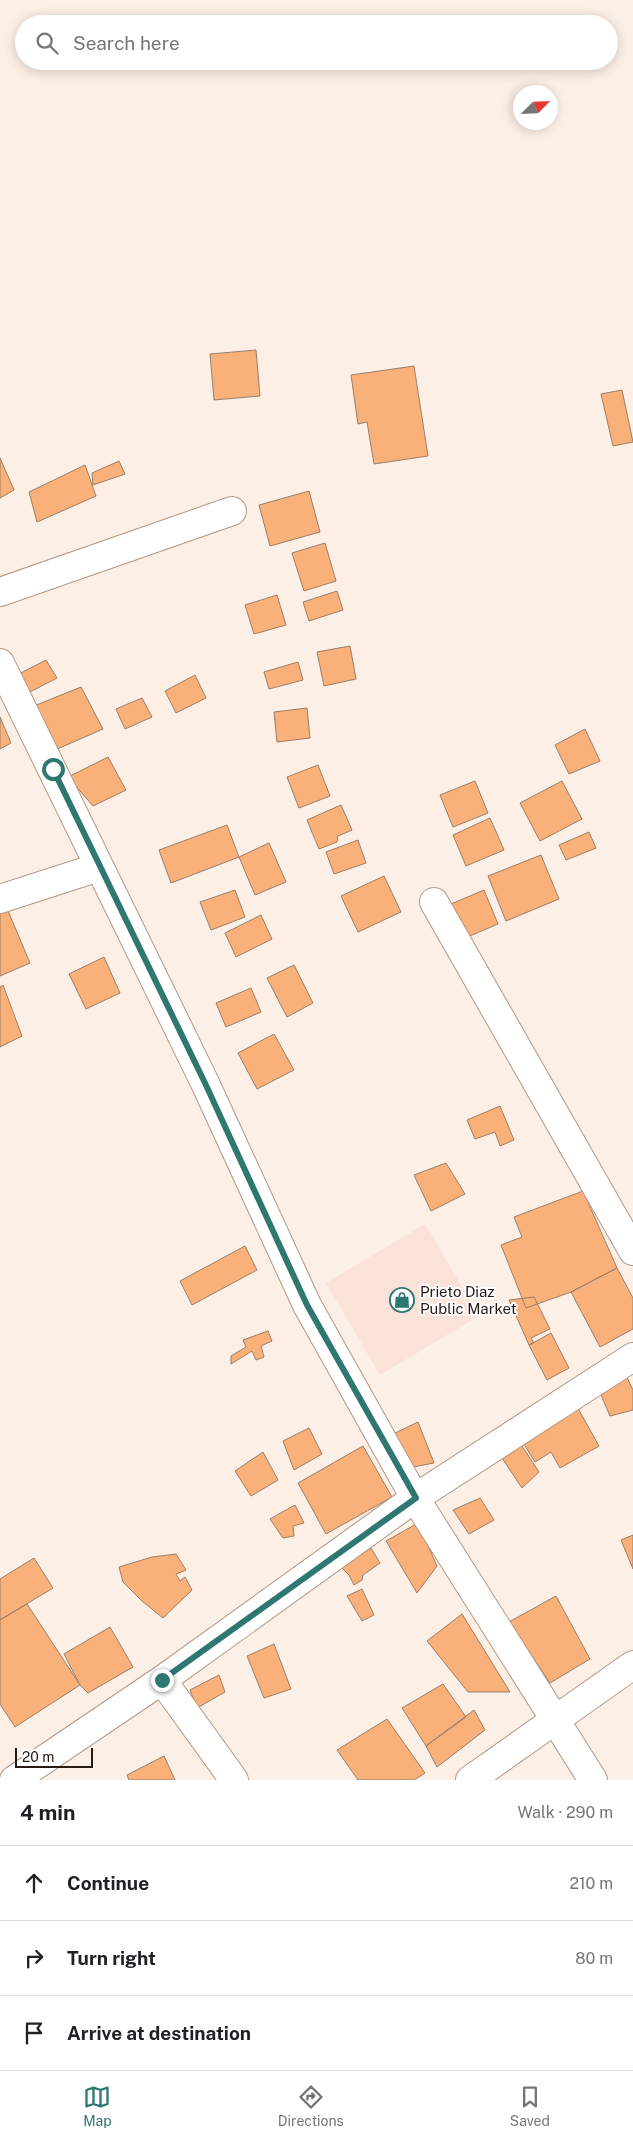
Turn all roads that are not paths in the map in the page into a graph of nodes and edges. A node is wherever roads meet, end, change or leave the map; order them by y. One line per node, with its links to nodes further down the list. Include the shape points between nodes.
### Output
1 (232, 511): 2 (street)
2 (0, 592)
3 (0, 663): 4 (street)
4 (99, 867): 5 (street); 9 (street, via 205,1083 307,1305)
5 (0, 899)
6 (434, 902): 7 (street)
7 (633, 1251)
8 (633, 1357): 9 (street)
9 (416, 1498): 11 (street); 12 (street)
10 (633, 1666): 12 (street)
11 (162, 1680): 13 (street); 14 (street)
12 (556, 1720): 15 (street); 16 (street)
13 (14, 1780)
14 (234, 1780)
15 (470, 1780)
16 (593, 1780)

